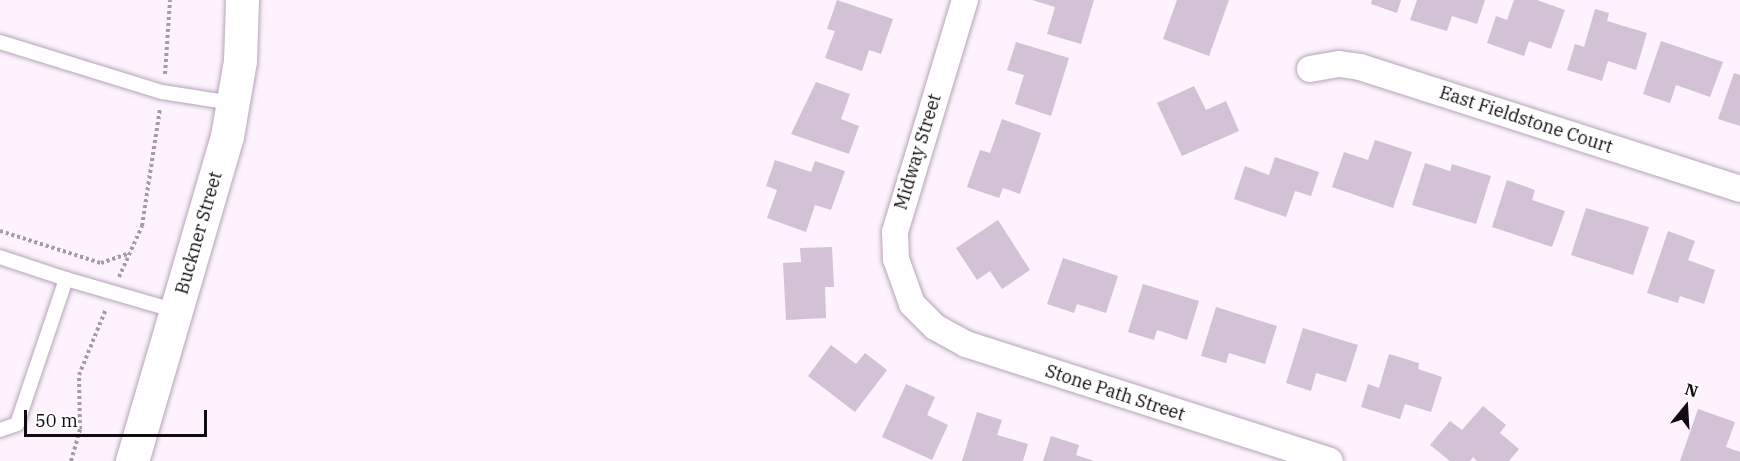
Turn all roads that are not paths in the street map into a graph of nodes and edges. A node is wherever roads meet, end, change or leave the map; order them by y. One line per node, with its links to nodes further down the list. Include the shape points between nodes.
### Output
1 (242, 0): 5 (main road, Buckner Street, via 240,61)
2 (965, 0): 9 (street, Midway Street, via 895,232 896,259)
3 (0, 42): 5 (lane, via 162,92)
4 (1310, 69): 6 (street, East Fieldstone Court, via 1339,64 1360,67)
5 (232, 103): 10 (main road, Buckner Street, via 227,136)
6 (1740, 189)
7 (0, 257): 8 (lane)
8 (66, 279): 10 (lane); 11 (lane, via 17,424)
9 (912, 304): 13 (street, Stone Path Street, via 935,327 966,344)
10 (176, 311): 12 (main road, Buckner Street)
11 (0, 430)
12 (132, 461)
13 (1330, 461)

